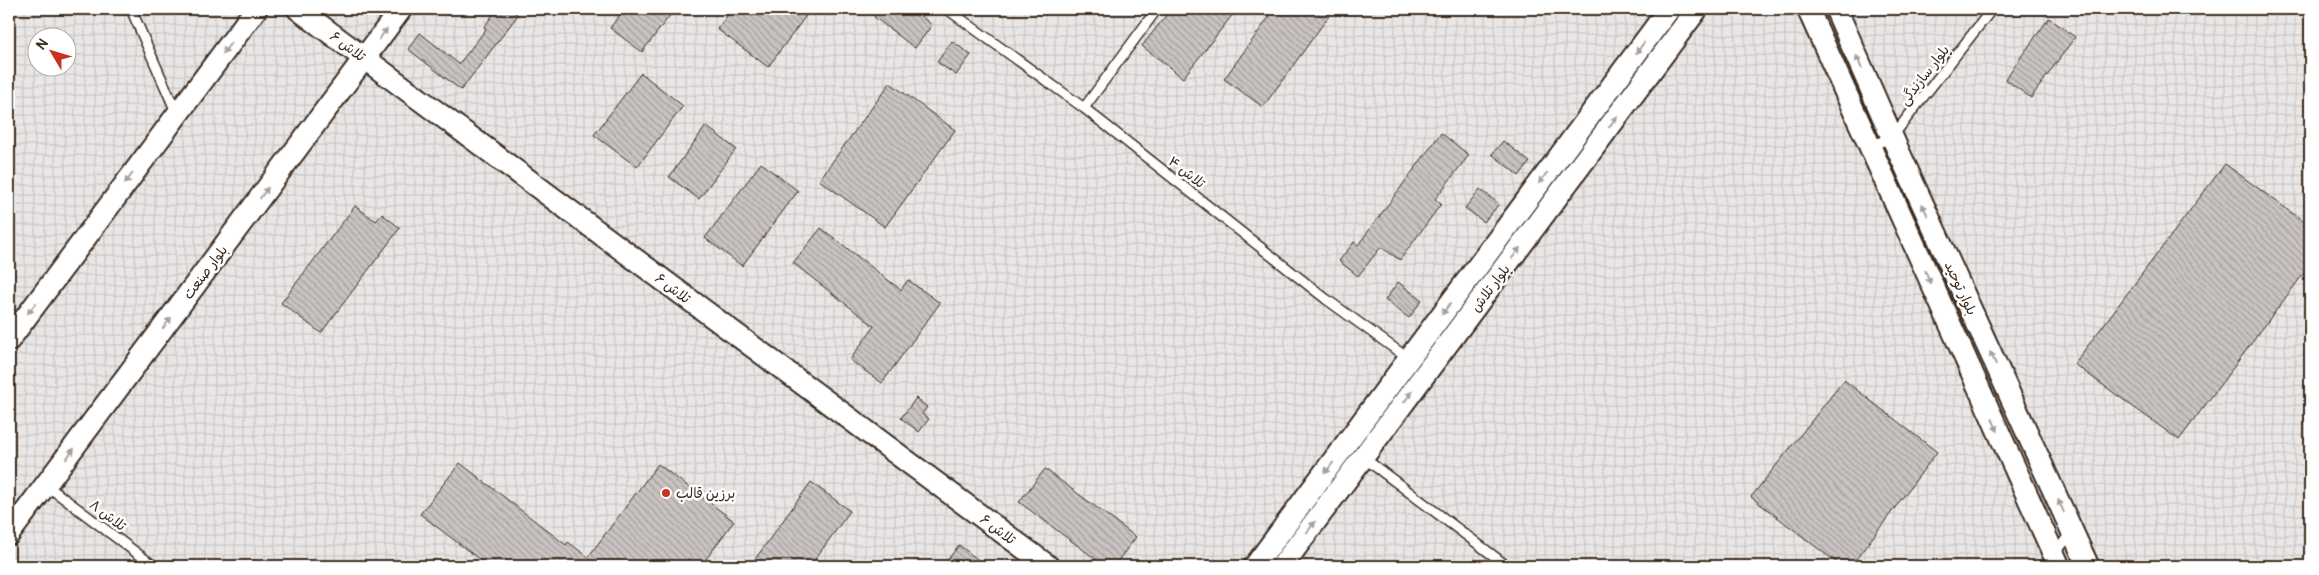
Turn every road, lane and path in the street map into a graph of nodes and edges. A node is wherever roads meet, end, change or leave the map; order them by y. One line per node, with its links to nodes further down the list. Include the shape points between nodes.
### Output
1 (131, 9): 14 (lane)
2 (256, 9): 14 (street, one-way to 14)
3 (298, 9): 12 (street, تلاش ۶)
4 (401, 9): 12 (street, بلوار صنعت, one-way to 4)
5 (947, 9): 13 (lane, تلاش ۴)
6 (1157, 9): 13 (lane)
7 (1669, 9): 18 (street, بلوار تلاش, one-way to 18)
8 (1698, 9): 19 (street, بلوار تلاش, one-way to 8)
9 (1808, 9): 16 (street, بلوار توحید)
10 (1836, 9): 15 (street, بلوار توحید, one-way to 10)
11 (1992, 9): 15 (lane, بلوار سازندگی)
12 (364, 59): 22 (street, بلوار صنعت, one-way to 12); 27 (street, تلاش ۶)
13 (1084, 108): 18 (lane, تلاش ۴, via 1326,299)
14 (177, 114): 17 (street, one-way to 17)
15 (1892, 137): 16 (lane, بلوار سازندگی); 23 (street, بلوار توحید, one-way to 15)
16 (1869, 147): 25 (street, بلوار توحید, one-way to 25)
17 (9, 340)
18 (1409, 359): 19 (street); 20 (street, بلوار تلاش)
19 (1426, 372): 21 (street, بلوار تلاش, one-way to 19)
20 (1346, 445): 21 (street); 28 (street, بلوار تلاش, one-way to 28)
21 (1363, 457): 29 (street, بلوار تلاش, one-way to 21); 30 (lane)
22 (46, 485): 24 (street, بلوار صنعت); 26 (lane, تلاش ۸)
23 (2072, 531): 25 (lane); 31 (street, بلوار توحید)
24 (9, 534)
25 (2053, 563)
26 (154, 566)
27 (1048, 566)
28 (1255, 566)
29 (1282, 566)
30 (1507, 566)
31 (2088, 566)

